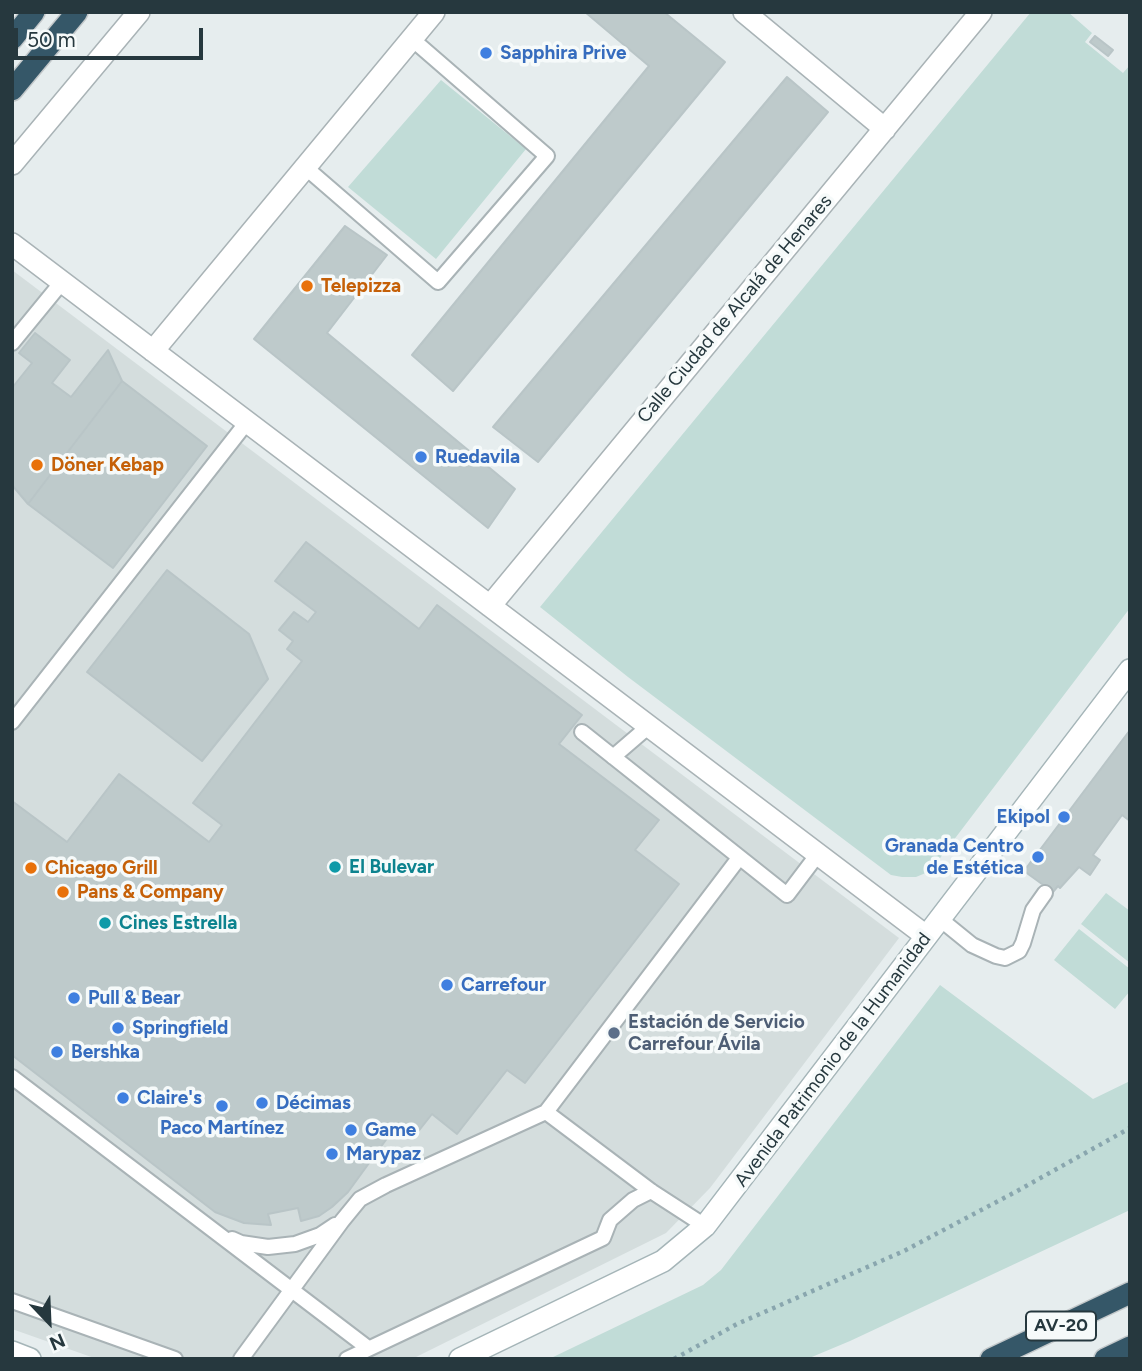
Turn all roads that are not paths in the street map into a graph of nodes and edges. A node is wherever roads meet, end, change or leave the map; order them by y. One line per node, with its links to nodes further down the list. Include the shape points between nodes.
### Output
1 (34, 12): 7 (highway)
2 (76, 12): 9 (highway)
3 (139, 12): 11 (street)
4 (434, 12): 8 (street)
5 (744, 12): 10 (street)
6 (981, 12): 10 (street, Calle Ciudad de Alcalá de Henares)
7 (12, 39)
8 (412, 39): 12 (street); 12 (lane, via 547,156 438,282)
9 (12, 90)
10 (885, 128): 18 (street, Calle Ciudad de Alcalá de Henares)
11 (12, 164)
12 (305, 167): 16 (street)
13 (12, 244): 14 (street)
14 (62, 282): 15 (lane); 16 (street)
15 (12, 343)
16 (153, 351): 17 (street)
17 (247, 422): 18 (street); 20 (lane)
18 (490, 606): 21 (street)
19 (1130, 670): 27 (street, Avenida Patrimonio de la Humanidad)
20 (12, 722)
21 (649, 726): 23 (lane); 24 (street)
22 (582, 732): 23 (lane)
23 (613, 757): 25 (lane)
24 (818, 854): 25 (lane, via 787,895); 28 (street)
25 (739, 858): 30 (lane)
26 (1045, 893): 27 (lane, via 1033,910 1019,951 1005,958 972,944)
27 (940, 919): 28 (street, Avenida Patrimonio de la Humanidad)
28 (926, 936): 33 (street, Avenida Patrimonio de la Humanidad)
29 (12, 1077): 34 (lane)
30 (546, 1112): 31 (lane); 32 (lane, via 386,1185 360,1199)
31 (651, 1191): 33 (lane); 39 (lane, via 610,1220 603,1238)
32 (342, 1221): 34 (lane, via 295,1244 268,1247); 35 (lane)
33 (705, 1226): 43 (street, Avenida Patrimonio de la Humanidad, via 663,1261)
34 (216, 1232): 35 (lane)
35 (292, 1290): 39 (lane); 41 (lane)
36 (1130, 1293): 44 (highway, AV-20)
37 (12, 1301): 40 (lane)
38 (1130, 1347): 45 (highway, AV-20)
39 (368, 1348): 42 (lane)
40 (175, 1359)
41 (241, 1359)
42 (346, 1359)
43 (460, 1359)
44 (991, 1359)
45 (1105, 1359)

